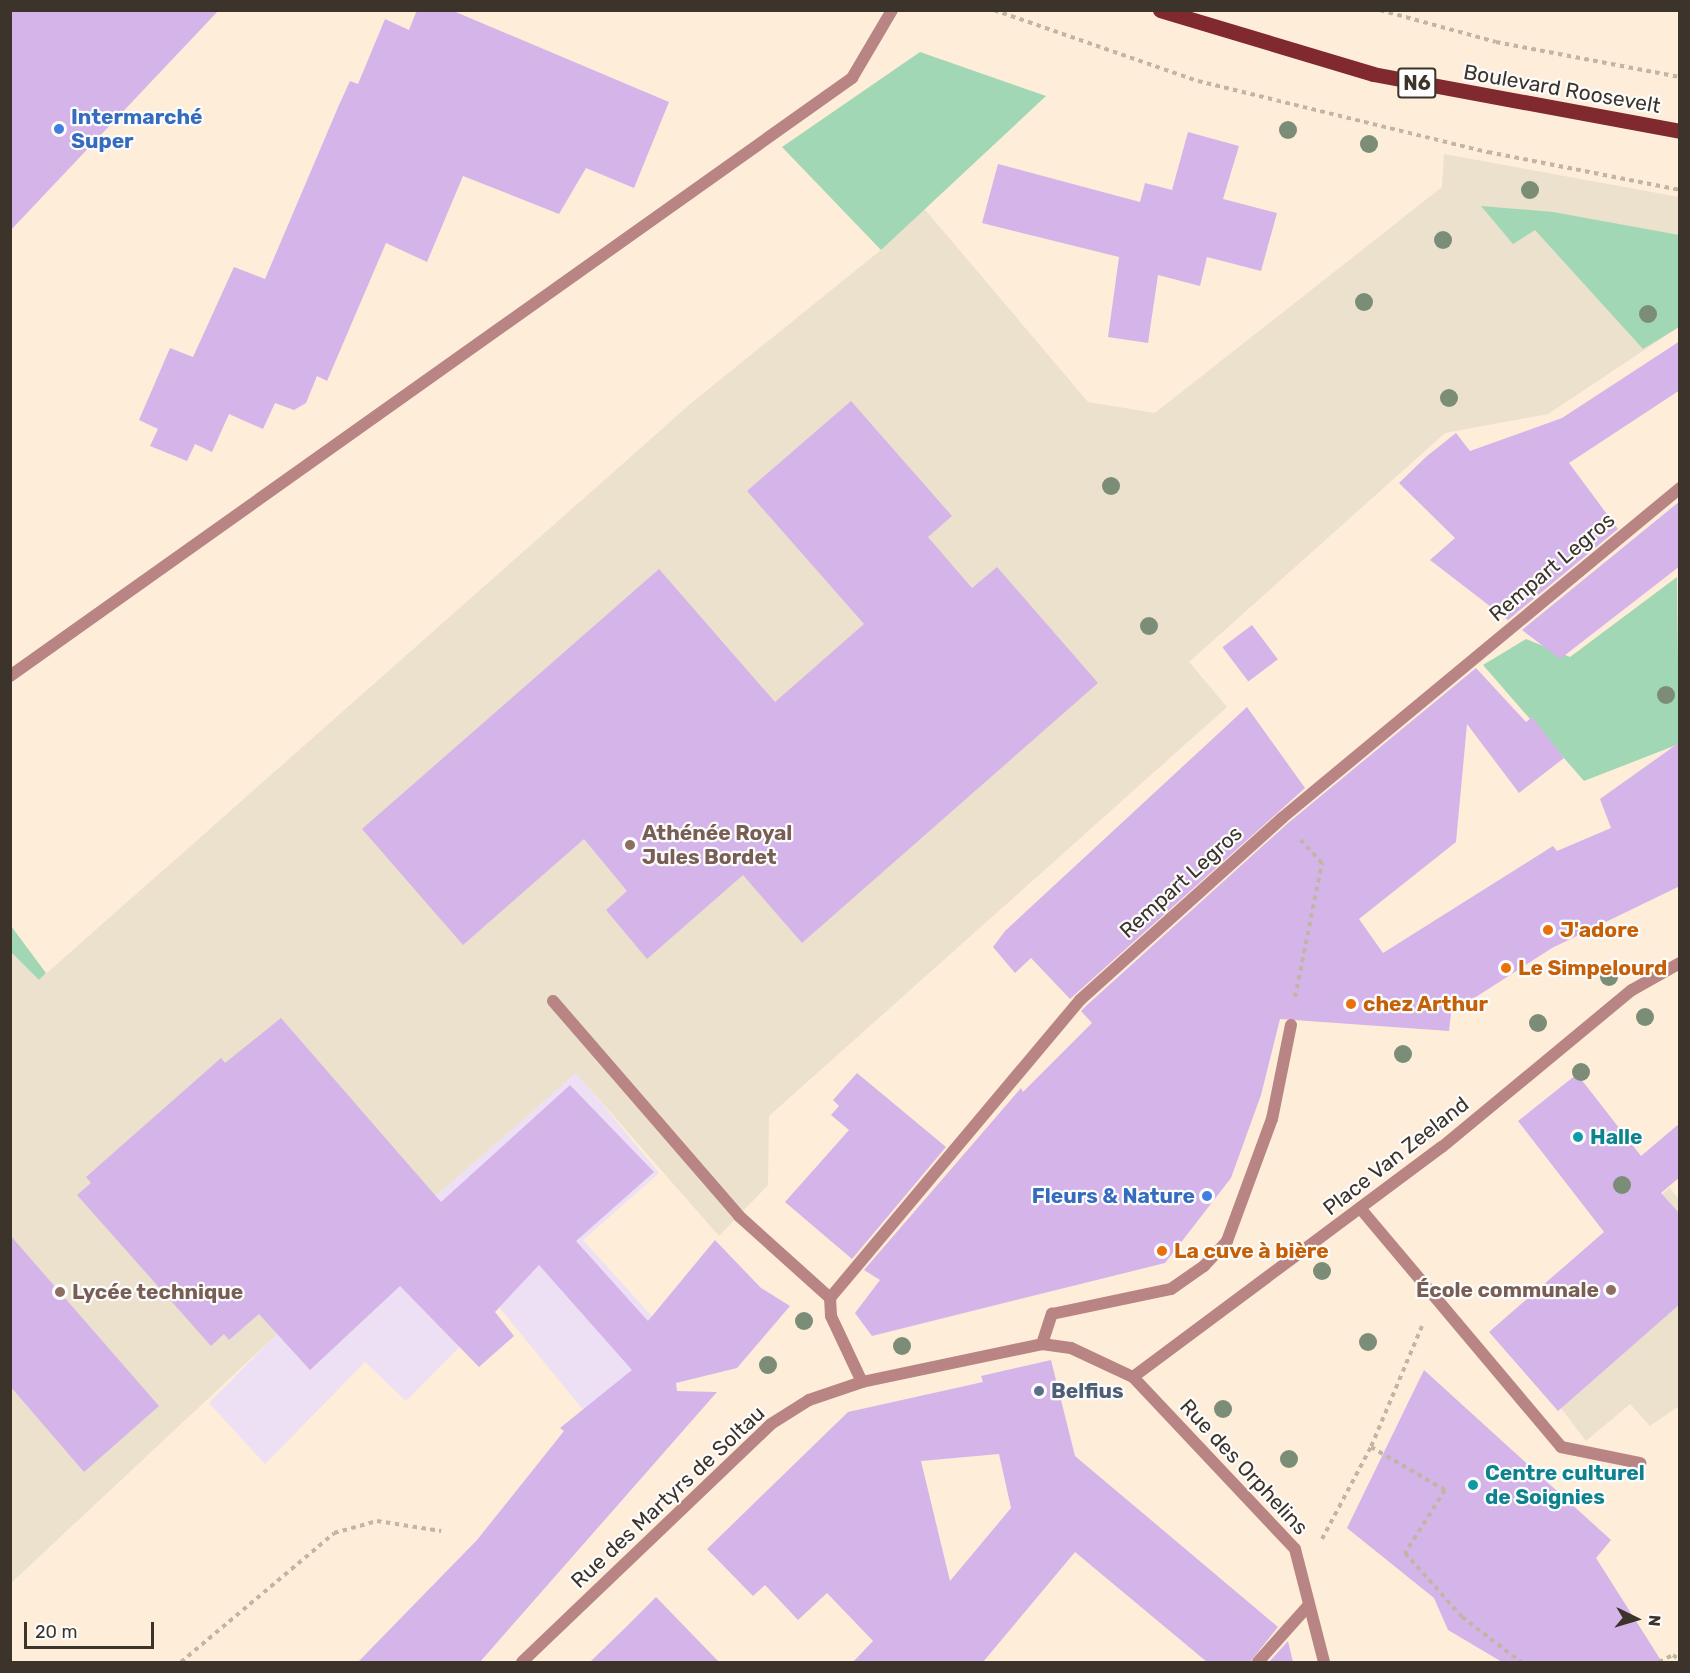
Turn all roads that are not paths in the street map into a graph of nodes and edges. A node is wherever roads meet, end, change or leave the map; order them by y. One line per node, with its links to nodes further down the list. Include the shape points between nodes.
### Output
1 (892, 10): 5 (street, via 852,78)
2 (1160, 10): 3 (main road, Boulevard Roosevelt / N6, via 1373,74)
3 (1680, 131)
4 (1680, 488): 10 (street, Rempart Legros, via 1282,818 1080,1000)
5 (10, 676)
6 (1680, 963): 9 (street, Place Van Zeeland, via 1632,990)
7 (553, 1001): 10 (street, via 739,1216)
8 (1291, 1025): 11 (street, via 1272,1119 1227,1241 1204,1266 1171,1289 1052,1314)
9 (1360, 1208): 12 (street, Place Van Zeeland); 14 (street, via 1561,1448)
10 (830, 1298): 13 (street, via 831,1316)
11 (1042, 1344): 12 (street, Rue des Martyrs de Soltau, via 1071,1348); 13 (street, Rue des Martyrs de Soltau)
12 (1133, 1377): 15 (street, Rue des Orphelins, via 1302,1562)
13 (862, 1382): 16 (street, Rue des Martyrs de Soltau, via 809,1400 771,1424)
14 (1640, 1463)
15 (1309, 1605): 17 (street); 18 (street, Rue des Orphelins)
16 (522, 1662)
17 (1258, 1662)
18 (1324, 1662)

